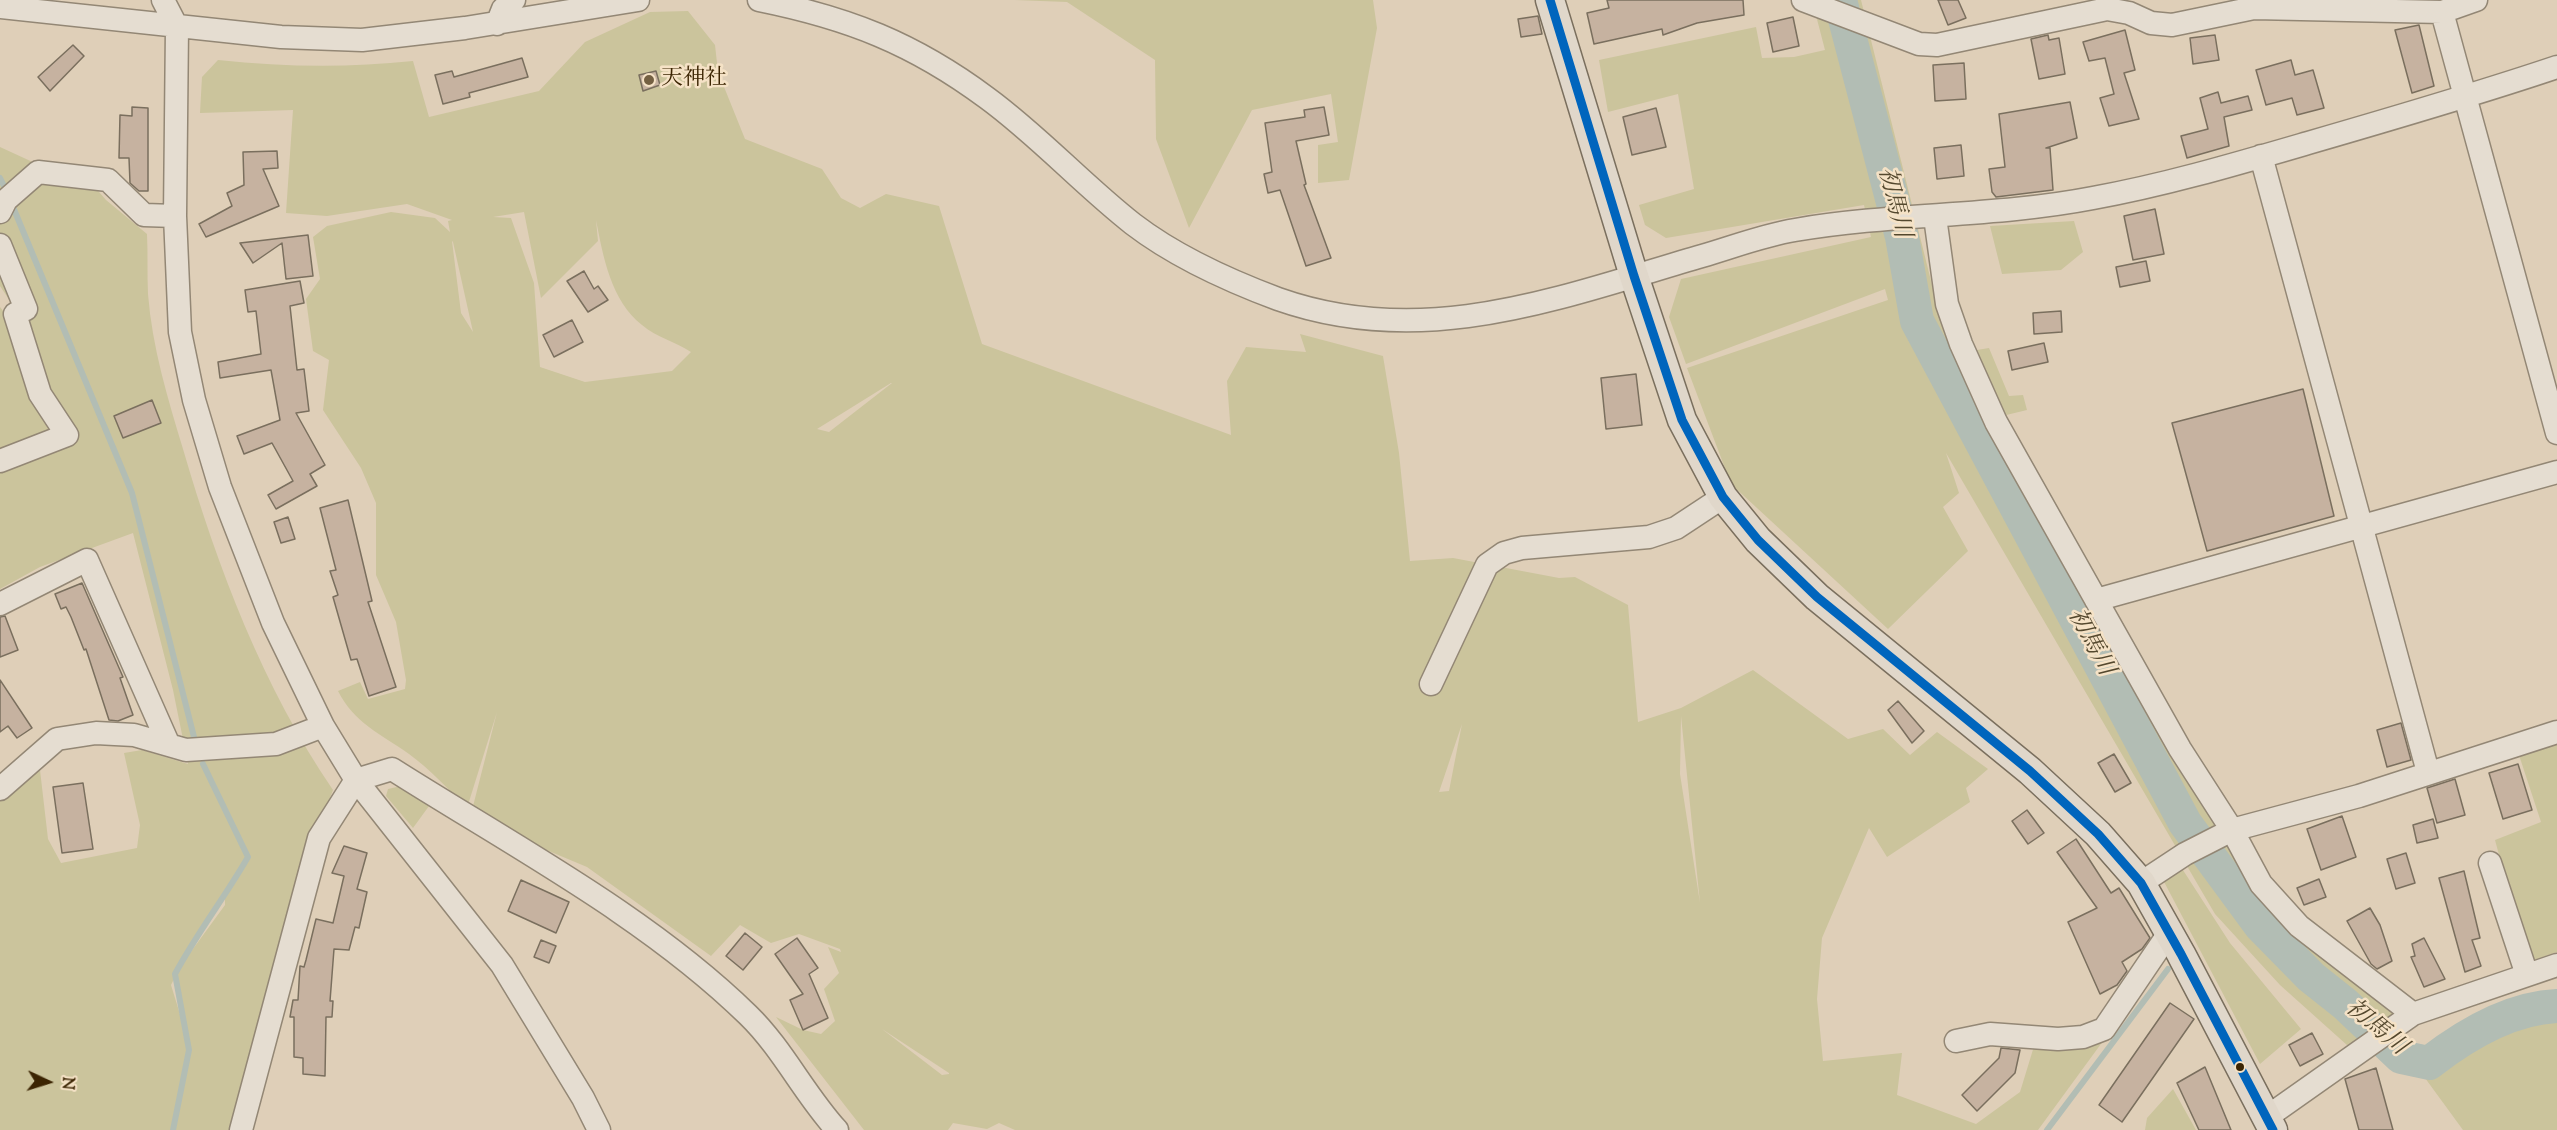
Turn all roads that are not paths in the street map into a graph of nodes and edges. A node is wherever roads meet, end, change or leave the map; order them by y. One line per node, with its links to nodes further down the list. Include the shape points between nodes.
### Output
1 (164, 0): 11 (street)
2 (514, 0): 10 (street, via 503,9)
3 (638, 0): 10 (street)
4 (759, 0): 19 (street, via 838,18 917,52 1018,121 1147,234 1210,271 1285,301 1356,316 1435,320 1504,312)
5 (1551, 0): 19 (main road)
6 (2476, 0): 9 (street)
7 (1813, 4): 9 (street, via 1919,44 1937,45 2107,9 2151,23 2172,25 2254,8)
8 (0, 7): 11 (street)
9 (2442, 12): 13 (street)
10 (497, 24): 11 (street, via 362,40)
11 (177, 27): 16 (street)
12 (2557, 67): 13 (street)
13 (2463, 98): 14 (street); 20 (street)
14 (2261, 156): 17 (street, via 2087,200); 24 (street)
15 (0, 212): 16 (street, via 6,200 38,172 108,180 144,215)
16 (175, 216): 28 (street, via 180,332 194,400 220,487 269,612)
17 (1929, 217): 19 (street, via 1792,230); 25 (street, via 1947,304 1961,344 1996,422)
18 (0, 245): 21 (street, via 26,309 15,315 40,394 67,435)
19 (1634, 276): 23 (main road, via 1682,420)
20 (2557, 433)
21 (0, 461)
22 (2557, 472): 24 (street)
23 (1723, 497): 27 (street, via 1676,528 1649,537 1504,552 1487,565); 36 (main road, via 1758,540 1817,597 2030,771 2098,834)
24 (2361, 526): 25 (street); 31 (street)
25 (2096, 600): 34 (street)
26 (0, 604): 30 (street, via 87,560)
27 (1431, 684)
28 (323, 726): 30 (street, via 276,744 186,750); 32 (street)
29 (2557, 732): 31 (street)
30 (168, 743): 33 (street, via 134,735 96,733 57,739)
31 (2428, 772): 34 (street, via 2359,796)
32 (357, 780): 43 (street, via 319,837); 44 (street, via 502,965); 45 (street, via 392,769 667,945 748,1015 781,1052)
33 (0, 789)
34 (2228, 831): 36 (street); 40 (street, via 2261,884 2299,926)
35 (2490, 862): 39 (street)
36 (2141, 883): 37 (main road)
37 (2169, 933): 41 (street, via 2104,1029 2083,1037 1990,1034); 42 (main road)
38 (2557, 965): 39 (street)
39 (2527, 975): 40 (street)
40 (2409, 1017): 42 (street)
41 (1956, 1041)
42 (2270, 1124)
43 (241, 1130)
44 (599, 1130)
45 (837, 1130)

